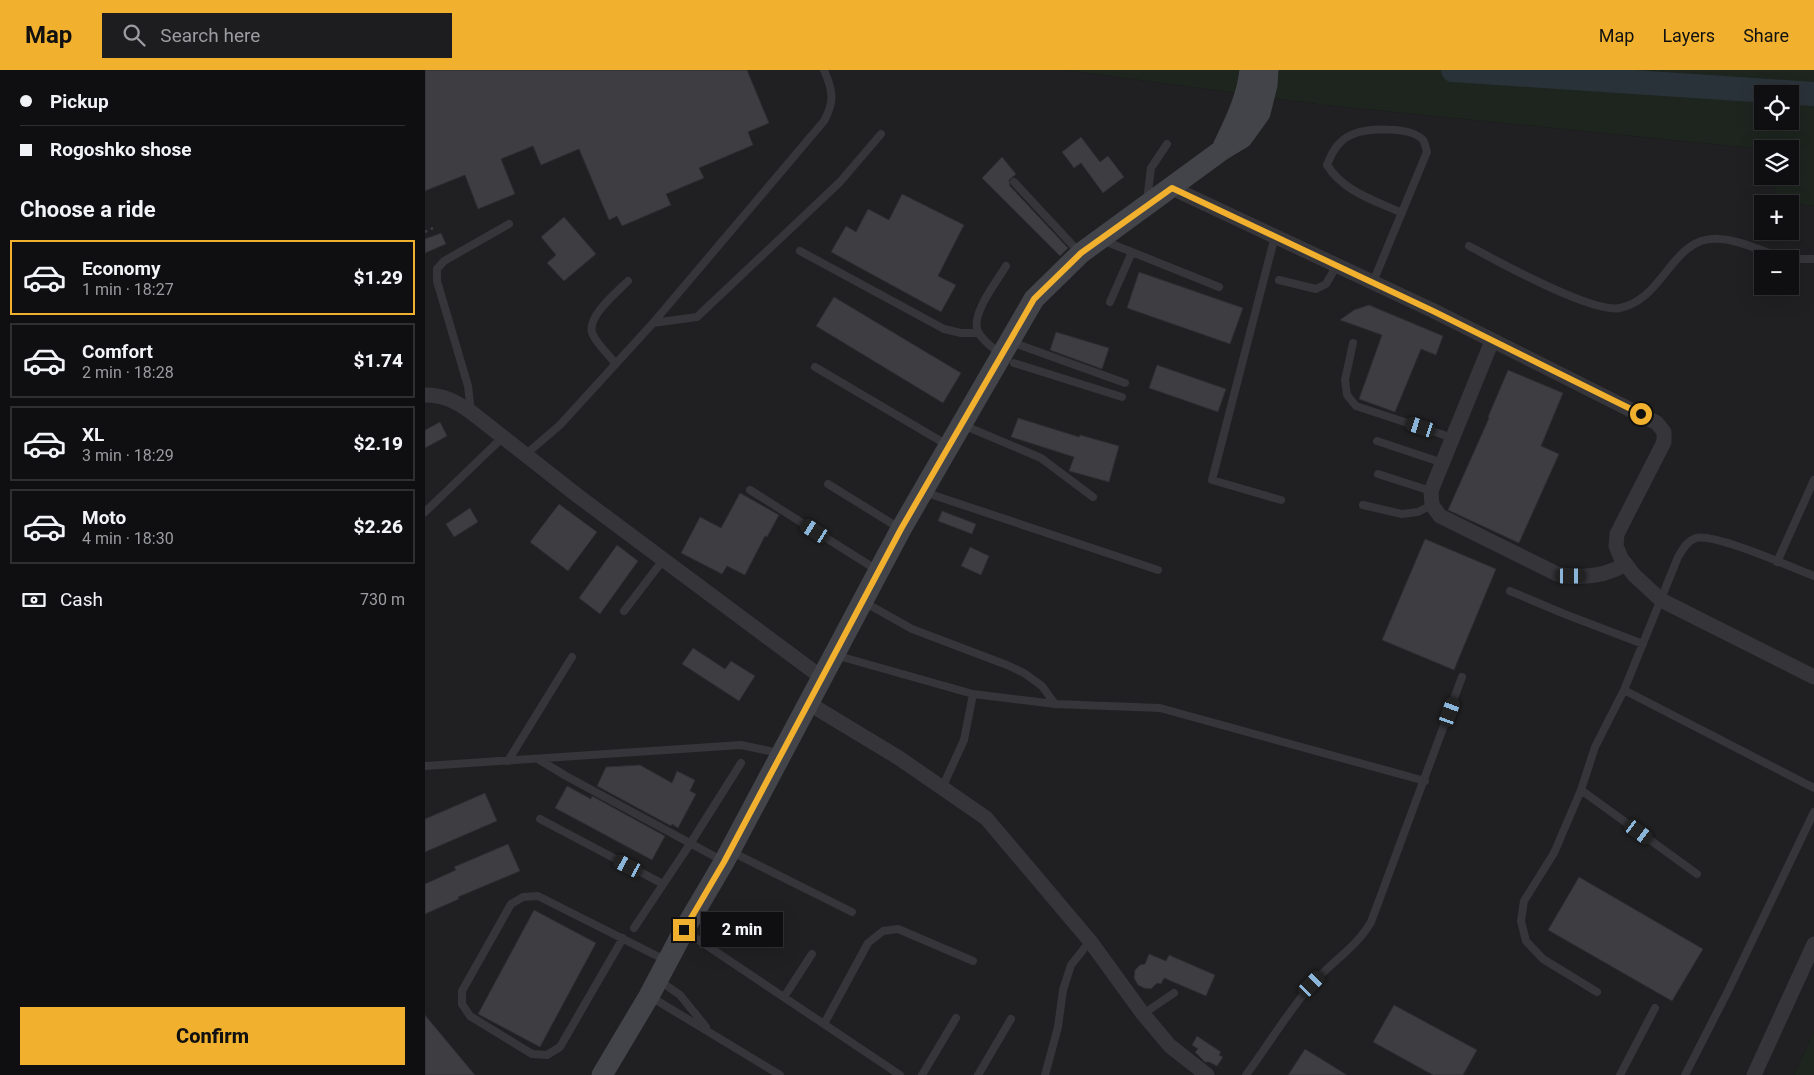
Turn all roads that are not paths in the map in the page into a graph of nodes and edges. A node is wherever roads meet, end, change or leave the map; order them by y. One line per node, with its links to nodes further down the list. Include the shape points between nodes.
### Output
1 (824, 70): 26 (lane, via 833,98 824,121)
2 (1258, 77): 6 (main road, via 1259,113 1247,132)
3 (881, 134): 26 (lane, via 840,182 697,317)
4 (1167, 144): 7 (lane, via 1151,168)
5 (1014, 182): 16 (lane)
6 (1172, 188): 10 (street); 11 (main road)
7 (1148, 192)
8 (1401, 213): 8 (lane, via 1427,152 1423,140 1408,132 1382,129 1351,134 1335,147 1327,164 1334,176 1350,190); 23 (lane)
9 (509, 224): 36 (lane, via 444,260 437,269 437,281 468,386)
10 (1275, 236): 20 (street); 51 (lane, via 1212,480)
11 (1100, 239): 15 (lane); 16 (main road)
12 (1469, 246): 13 (lane, via 1536,281 1597,306 1619,309 1639,300 1655,287 1685,250 1701,241 1718,238)
13 (1759, 250)
14 (800, 251): 27 (lane, via 944,329)
15 (1132, 252): 24 (lane); 25 (lane)
16 (1081, 253): 30 (main road, via 1034,299)
17 (1799, 259): 18 (lane)
18 (1814, 259)
19 (1006, 266): 27 (lane, via 981,307 975,323)
20 (1337, 266): 21 (lane, via 1325,284 1316,289); 23 (street)
21 (1279, 280)
22 (627, 281): 31 (lane, via 594,316 591,325 591,333)
23 (1373, 282): 28 (street)
24 (1219, 287)
25 (1110, 302)
26 (653, 323): 31 (lane)
27 (979, 333): 30 (lane)
28 (1492, 341): 39 (street); 57 (street, via 1626,406 1657,423 1664,432 1664,442 1617,534 1616,546)
29 (1353, 342): 39 (lane, via 1345,380 1347,395 1356,406)
30 (1008, 353): 33 (lane); 35 (lane); 37 (main road)
31 (615, 363): 42 (lane, via 560,425)
32 (815, 367): 41 (lane)
33 (1125, 383)
34 (425, 395): 36 (street, via 439,395)
35 (1122, 397)
36 (471, 412): 38 (street)
37 (961, 424): 41 (main road); 49 (lane, via 1041,458)
38 (503, 437): 42 (street); 53 (lane)
39 (1453, 438): 43 (street)
40 (1377, 441): 43 (lane)
41 (949, 446): 48 (main road)
42 (525, 455): 55 (street)
43 (1443, 463): 50 (street)
44 (1378, 474): 50 (lane)
45 (1814, 480): 56 (lane)
46 (828, 484): 54 (lane)
47 (750, 490): 59 (lane)
48 (922, 492): 54 (main road); 58 (lane)
49 (1093, 497)
50 (1431, 498): 52 (lane, via 1418,512 1402,514); 57 (street, via 1440,516 1557,574 1604,575)
51 (1281, 500)
52 (1363, 505)
53 (425, 512)
54 (901, 529): 59 (main road)
55 (663, 560): 64 (lane); 68 (street)
56 (1777, 562): 60 (lane); 62 (lane, via 1724,541 1698,538 1687,543 1678,557)
57 (1626, 564): 62 (street)
58 (1158, 570)
59 (879, 572): 63 (main road)
60 (1814, 576)
61 (1510, 591): 65 (lane)
62 (1661, 600): 65 (lane); 70 (street)
63 (862, 602): 66 (main road); 74 (lane, via 912,630 1024,673 1042,686)
64 (624, 611)
65 (1643, 644): 71 (lane)
66 (833, 655): 68 (main road); 72 (lane)
67 (572, 657): 77 (lane)
68 (821, 677): 73 (main road)
69 (1463, 677): 80 (lane)
70 (1814, 677)
71 (1624, 690): 82 (lane); 83 (lane, via 1595,747)
72 (973, 694): 74 (lane); 81 (lane, via 964,740)
73 (808, 703): 75 (main road); 81 (street)
74 (1055, 704): 80 (lane, via 1160,708)
75 (781, 754): 76 (lane, via 741,745); 87 (main road)
76 (538, 759): 77 (lane); 86 (lane)
77 (509, 761): 79 (lane)
78 (741, 763): 86 (lane)
79 (425, 766)
80 (1425, 781): 115 (lane, via 1371,922 1354,945 1312,984)
81 (942, 788): 94 (street, via 986,818)
82 (1814, 788)
83 (1581, 790): 88 (lane); 99 (lane, via 1554,853 1524,901 1521,921 1526,941 1543,960)
84 (1814, 812): 117 (lane)
85 (540, 818): 89 (lane)
86 (690, 844): 87 (lane); 89 (lane)
87 (727, 857): 90 (lane); 92 (main road)
88 (1697, 874)
89 (663, 884): 91 (lane)
90 (852, 912)
91 (634, 928)
92 (684, 930): 98 (main road); 101 (lane)
93 (623, 938): 93 (lane, via 538,896 523,897 511,904 462,991 462,1004 470,1016 532,1054 547,1055 560,1047); 98 (lane)
94 (1090, 940): 103 (street); 113 (lane, via 1071,965)
95 (1814, 944): 118 (street)
96 (812, 954): 101 (lane)
97 (973, 960): 106 (lane, via 897,929 883,931 868,943)
98 (659, 979): 107 (lane); 107 (lane, via 680,995); 108 (main road)
99 (1597, 992)
100 (1174, 993): 103 (lane)
101 (784, 997): 106 (lane)
102 (1655, 1008): 116 (lane)
103 (1143, 1014): 114 (street, via 1170,1046)
104 (956, 1018): 111 (lane)
105 (1011, 1019): 112 (lane)
106 (824, 1024): 110 (lane)
107 (708, 1031): 109 (lane)
108 (602, 1075)
109 (780, 1075)
110 (900, 1075)
111 (922, 1075)
112 (978, 1075)
113 (1045, 1075)
114 (1207, 1075)
115 (1246, 1075)
116 (1620, 1075)
117 (1685, 1075)
118 (1754, 1075)

